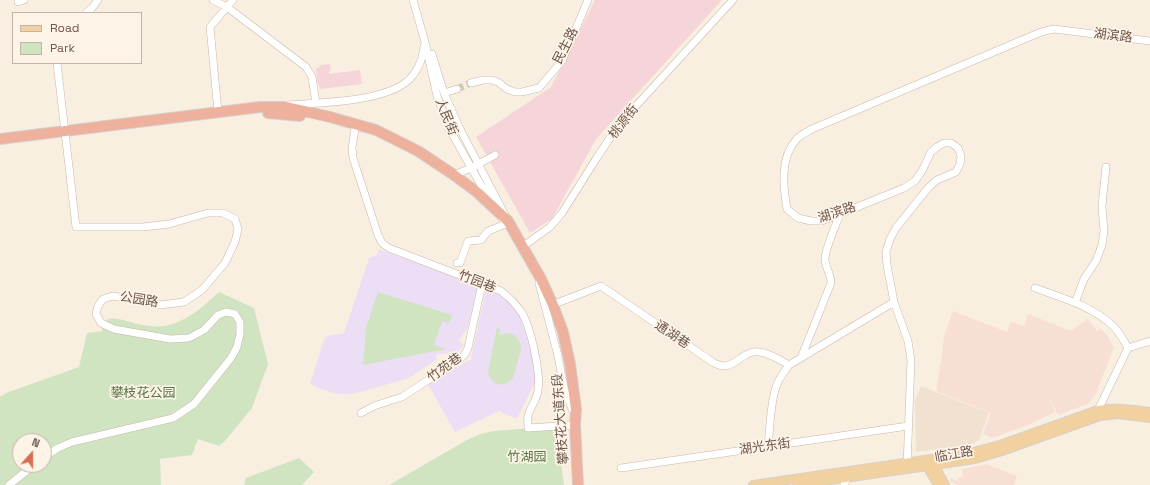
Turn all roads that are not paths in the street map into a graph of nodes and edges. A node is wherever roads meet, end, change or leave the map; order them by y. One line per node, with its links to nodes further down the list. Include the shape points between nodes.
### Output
1 (98, 0): 9 (street)
2 (213, 0): 8 (street)
3 (233, 0): 8 (street)
4 (413, 0): 11 (street, 人民街)
5 (417, 0): 15 (street, 人民街)
6 (588, 0): 13 (street, 民生路, via 562,60 538,88 515,92 492,80)
7 (732, 0): 31 (street, 桃源街, via 614,132 562,213 550,227)
8 (227, 7): 16 (street, via 306,67 312,77); 18 (street, via 210,27)
9 (87, 12)
10 (1150, 41): 29 (street, 湖滨路, via 1054,29 1041,32 812,129 798,138 789,149 783,182 787,209 798,218 811,221)
11 (425, 42): 16 (street, via 418,67 405,83 373,96); 24 (street, 人民街, via 437,96 450,130)
12 (57, 64): 20 (street)
13 (471, 83)
14 (457, 89): 15 (street)
15 (444, 93): 24 (street, 人民街)
16 (316, 103): 17 (street)
17 (260, 107): 18 (highway); 27 (highway, via 285,107 376,130 418,151)
18 (218, 112): 20 (highway)
19 (355, 129): 20 (highway, via 329,121 262,112); 26 (highway, via 395,145); 34 (street, 竹园巷, via 353,158 382,243)
20 (65, 134): 21 (highway); 22 (highway); 51 (street, 公园路, via 76,227 143,227 170,224 208,213 223,213 235,219 238,229 225,263 202,290 184,302 160,305 108,297 98,306 96,314 101,323 114,329 170,339 189,338 204,330 226,312 235,314 240,322 240,334 231,358 194,404 173,418 72,442)
21 (0, 139)
22 (0, 146)
23 (495, 155): 24 (street)
24 (475, 167): 27 (street); 28 (street, 人民街); 30 (street, 人民街)
25 (1106, 167): 38 (street, via 1102,245)
26 (438, 169): 27 (street); 30 (highway)
27 (454, 175): 28 (highway)
28 (497, 211): 30 (highway)
29 (840, 214): 36 (street, 湖滨路, via 904,188 922,171 931,152 944,143 951,143 958,148 961,156 956,172 937,180 928,188 890,239 886,252); 41 (street, via 825,259 831,283)
30 (507, 222): 31 (highway, 攀枝花大道东段); 32 (street, via 488,231 482,240 468,241 460,263); 33 (highway, 攀枝花大道东段)
31 (522, 247): 33 (highway, 攀枝花大道东段)
32 (457, 263)
33 (540, 280): 37 (street); 43 (highway, 攀枝花大道东段, via 559,333)
34 (482, 284): 45 (street, 竹苑巷, via 465,354 402,397); 48 (street, 竹园巷, via 501,291 514,301 530,333 540,382 528,416 528,428)
35 (1035, 288): 38 (street)
36 (894, 302): 41 (street); 49 (street, 湖滨路, via 908,341)
37 (557, 303): 42 (street, 通湖巷, via 601,286 714,364 733,364 745,354 755,351); 43 (street, via 568,332 574,364)
38 (1075, 303): 40 (street, via 1103,318 1115,328)
39 (1150, 342): 40 (street)
40 (1128, 348): 46 (street)
41 (801, 358): 42 (street)
42 (789, 365): 50 (street, via 776,387)
43 (574, 409): 48 (highway, 攀枝花大道东段)
44 (1150, 412): 46 (main road, 临江路, via 1108,408)
45 (360, 413)
46 (1099, 413): 47 (main road, 临江路); 52 (main road, 临江路, via 985,449)
47 (1150, 418)
48 (574, 425): 59 (highway, 攀枝花大道东段); 60 (highway, 攀枝花大道东段)
49 (908, 426): 50 (street, 湖光东街); 53 (street, 湖滨路)
50 (768, 447): 54 (street, 湖光东街)
51 (52, 452)
52 (929, 463): 53 (main road, 临江路); 63 (main road); 64 (main road)
53 (907, 466): 56 (main road, 临江路)
54 (621, 468)
55 (24, 473): 58 (street)
56 (846, 478): 57 (main road, 临江路); 62 (main road, 临江路)
57 (766, 484): 61 (main road, 临江路)
58 (9, 485)
59 (574, 485)
60 (578, 485)
61 (753, 485)
62 (797, 485)
63 (938, 485)
64 (945, 485)

